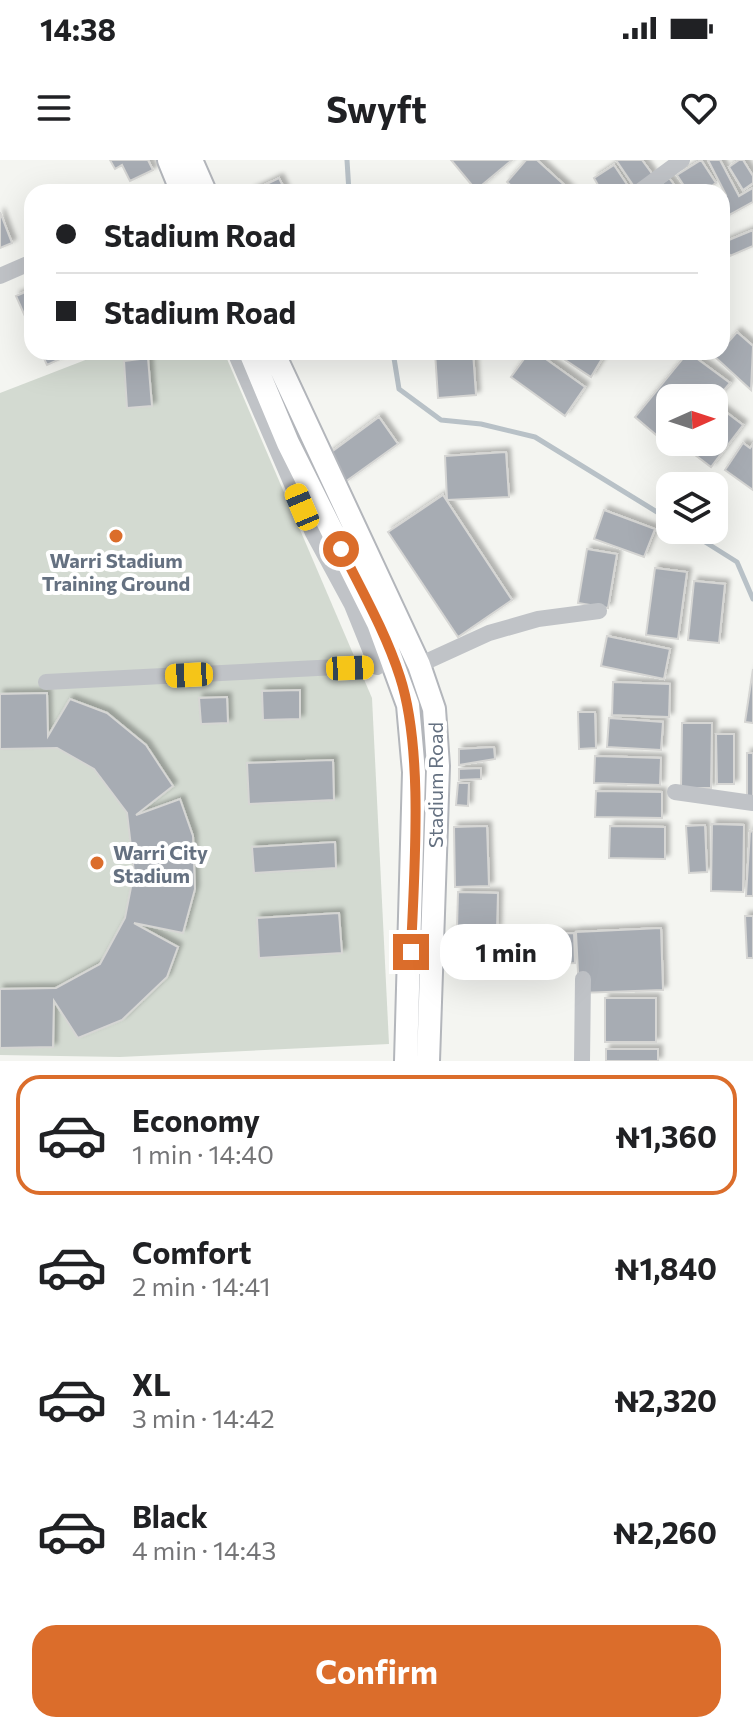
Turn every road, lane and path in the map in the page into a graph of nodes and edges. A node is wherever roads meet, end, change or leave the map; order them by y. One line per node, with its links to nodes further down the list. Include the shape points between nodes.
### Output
1 (169, 160): 4 (main road)
2 (191, 160): 5 (main road)
3 (682, 160): 6 (street)
4 (179, 184)
5 (202, 184)
6 (650, 184)
7 (24, 266): 8 (street)
8 (0, 276)
9 (238, 360): 14 (street, via 313,533)
10 (253, 360): 14 (main road, Stadium Road)
11 (277, 360): 13 (main road, Stadium Road)
12 (599, 611): 13 (street, via 489,633)
13 (419, 665): 20 (main road, Stadium Road, via 434,709 438,766)
14 (386, 666): 15 (street); 19 (main road, Stadium Road, via 413,738)
15 (46, 682)
16 (675, 792): 17 (street)
17 (753, 803)
18 (583, 979): 21 (street)
19 (406, 1061)
20 (428, 1061)
21 (582, 1061)

